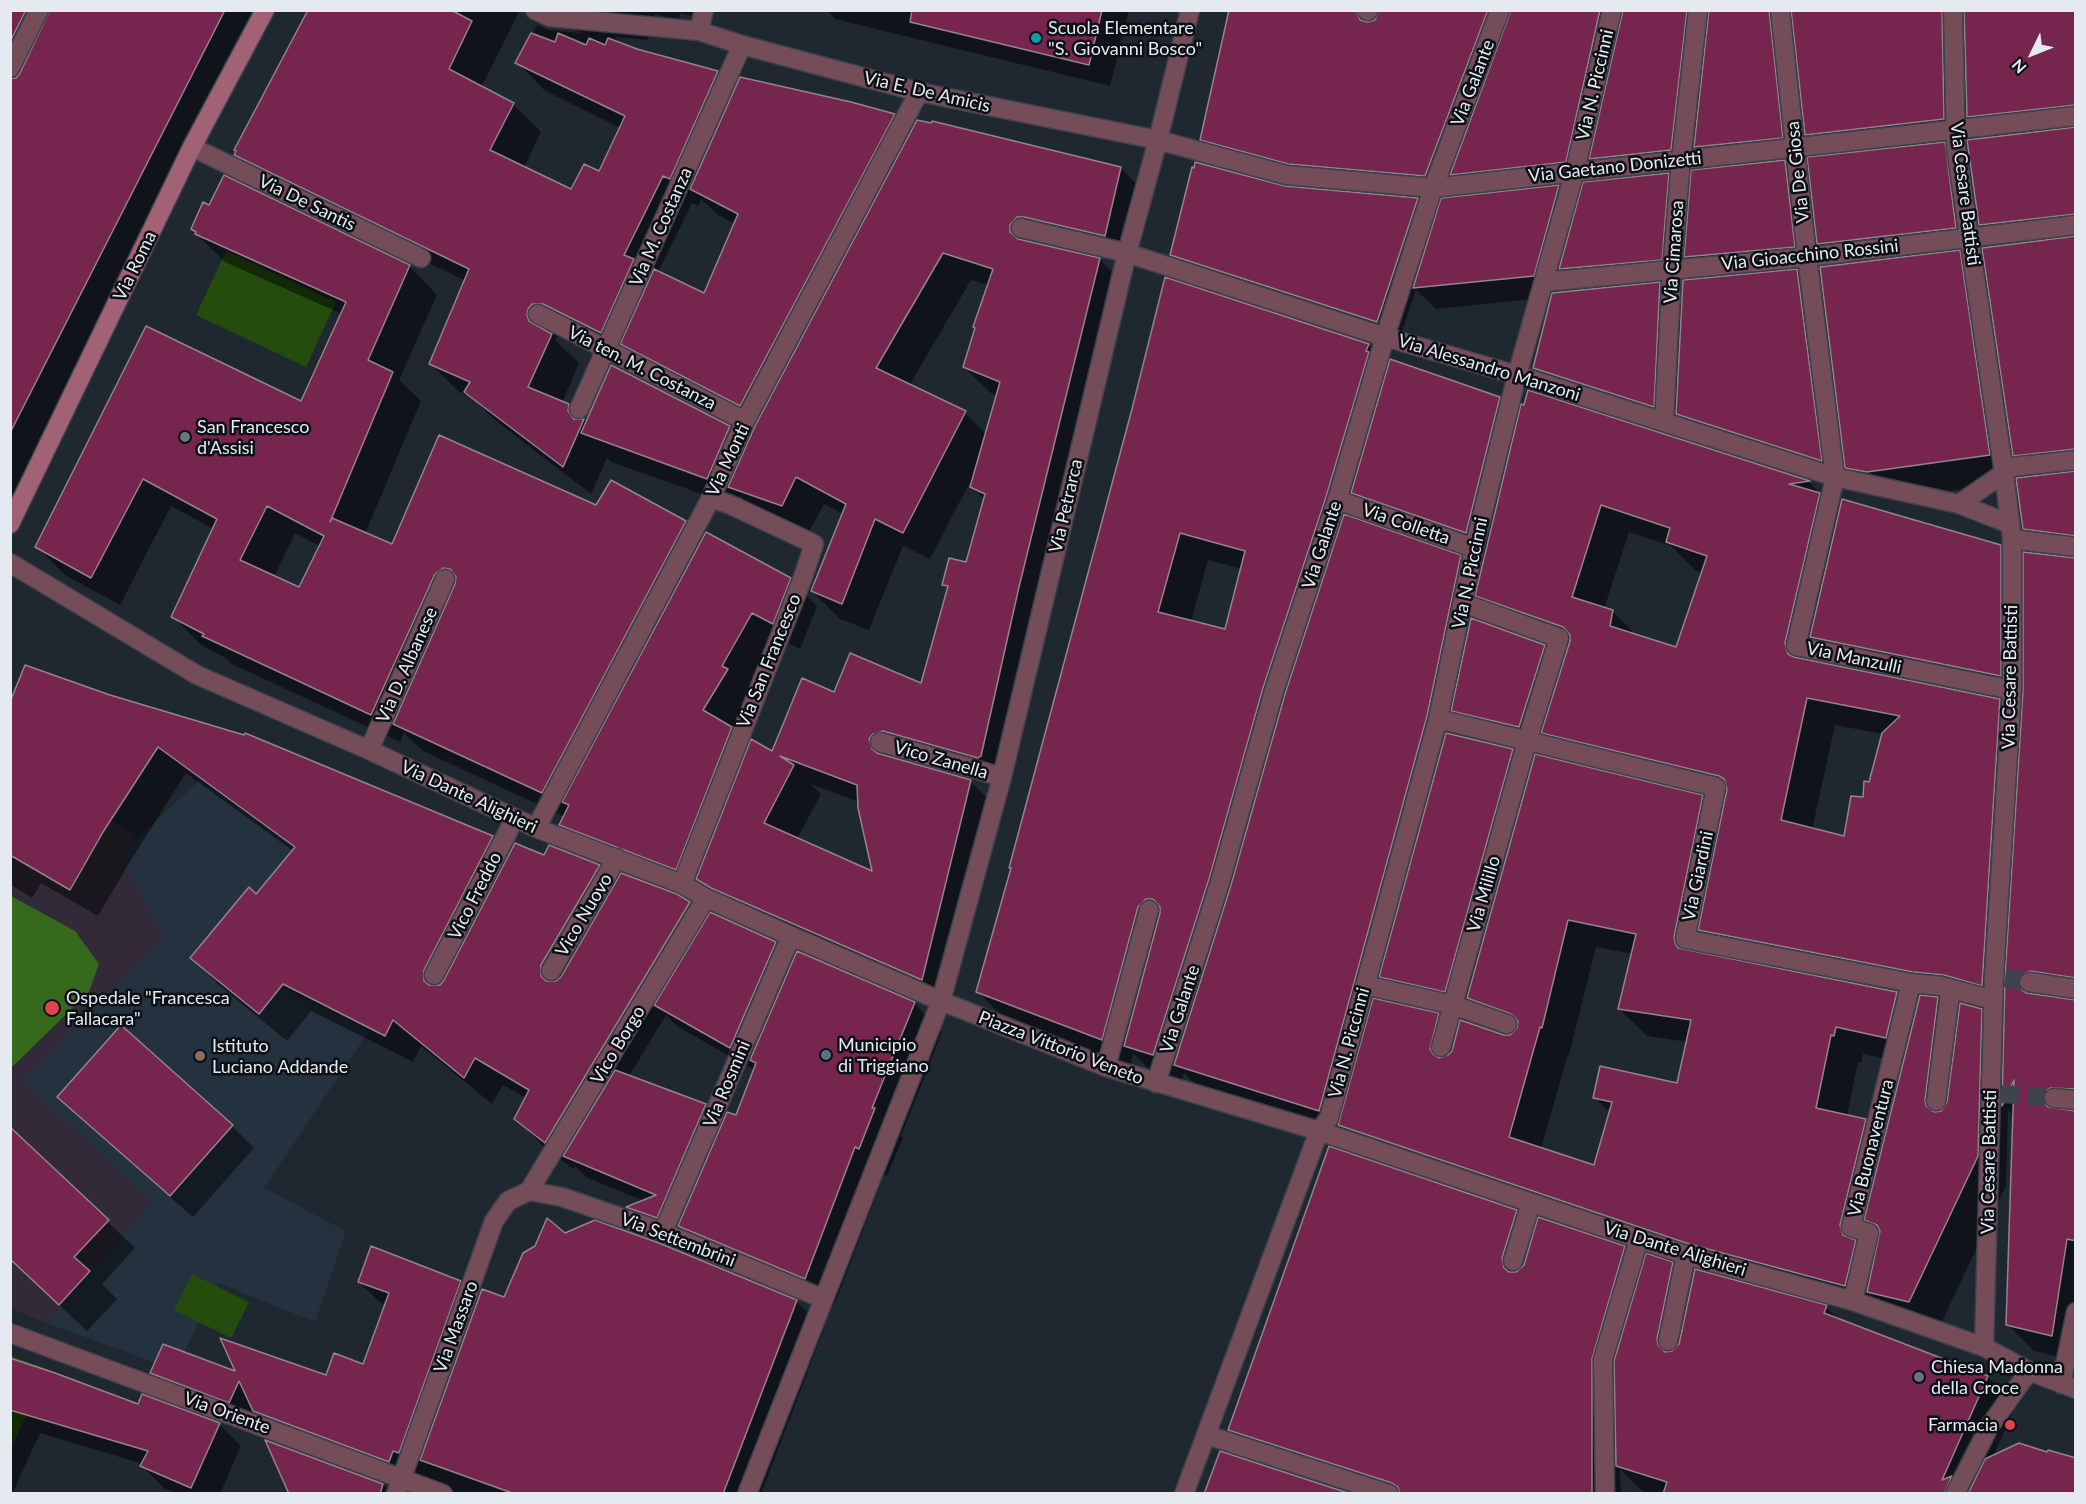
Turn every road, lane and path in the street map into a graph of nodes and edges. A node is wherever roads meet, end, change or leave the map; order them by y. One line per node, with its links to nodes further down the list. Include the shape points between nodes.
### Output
1 (39, 10): 13 (street)
2 (265, 10): 19 (street, Via Roma)
3 (535, 10): 11 (street, Via E. De Amicis, via 550,17)
4 (704, 10): 11 (street)
5 (1190, 10): 17 (street, Via Petrarca)
6 (1500, 10): 22 (street, Via Galante)
7 (1612, 10): 21 (street, Via N. Piccinni)
8 (1698, 10): 20 (street, Via Cimarosa)
9 (1780, 10): 18 (street, Via De Giosa)
10 (1953, 10): 16 (street, Via Cesare Battisti)
11 (699, 31): 12 (street, Via E. De Amicis)
12 (742, 45): 14 (street, Via E. De Amicis); 33 (street, Via M. Costanza)
13 (10, 68)
14 (919, 92): 17 (street, Via E. De Amicis); 36 (street, Via Monti)
15 (2076, 116): 16 (street, Via Gaetano Donizetti)
16 (1954, 130): 18 (street, Via Gaetano Donizetti); 25 (street, Via Cesare Battisti)
17 (1158, 140): 22 (street, Via Gaetano Donizetti, via 1286,175); 26 (street, Via Petrarca)
18 (1796, 146): 20 (street, Via Gaetano Donizetti); 27 (street, Via De Giosa)
19 (192, 147): 28 (street, Via De Santis); 44 (street, Via Roma)
20 (1681, 160): 21 (street, Via Gaetano Donizetti); 29 (street, Via Cimarosa)
21 (1575, 171): 22 (street, Via Gaetano Donizetti); 30 (street, Via N. Piccinni)
22 (1433, 188): 32 (street, Via Galante)
23 (2076, 225): 25 (street, Via Gioacchino Rossini)
24 (1021, 228): 26 (street, Via Alessandro Manzoni)
25 (1969, 237): 27 (street, Via Gioacchino Rossini); 39 (street, Via Cesare Battisti)
26 (1127, 252): 32 (street, Via Alessandro Manzoni); 56 (street, Via Petrarca)
27 (1806, 256): 29 (street, Via Gioacchino Rossini); 40 (street, Via De Giosa)
28 (421, 258)
29 (1672, 270): 30 (street, Via Gioacchino Rossini); 37 (street, Via Cimarosa)
30 (1544, 282): 34 (street, Via N. Piccinni)
31 (538, 314): 33 (street, Via ten. M. Costanza)
32 (1385, 337): 34 (street, Via Alessandro Manzoni); 42 (street, Via Galante)
33 (607, 349): 35 (street, Via M. Costanza); 36 (street, Via ten. M. Costanza)
34 (1517, 375): 37 (street, Via Alessandro Manzoni); 47 (street, Via N. Piccinni)
35 (579, 408)
36 (745, 422): 41 (street, Via Monti)
37 (1664, 422): 40 (street, Via Alessandro Manzoni)
38 (2076, 460): 39 (street)
39 (2003, 470): 43 (street); 45 (street, Via Cesare Battisti)
40 (1835, 477): 43 (street, Via Alessandro Manzoni); 51 (street, Via Manzulli, via 1796,646)
41 (711, 498): 58 (street, Via Monti); 60 (street, Via San Francesco, via 814,544)
42 (1337, 500): 47 (street, Via Colletta); 77 (street, Via Galante, via 1274,691 1221,882)
43 (1959, 504): 45 (street, Via Alessandro Manzoni)
44 (10, 524)
45 (2011, 531): 46 (street, Via Alessandro Manzoni); 51 (street, Via Cesare Battisti)
46 (2076, 547)
47 (1474, 548): 50 (street, Via N. Piccinni)
48 (10, 563): 55 (street, Via Dante Alighieri, via 197,675)
49 (446, 579): 55 (street, Via D. Albanese)
50 (1463, 603): 52 (street, Via N. Piccinni); 53 (street, Via Milillo, via 1558,638)
51 (2012, 690): 71 (street, Via Cesare Battisti, via 1999,977)
52 (1438, 719): 53 (street, Via Giardini); 68 (street, Via N. Piccinni)
53 (1527, 741): 67 (street, Via Giardini, via 1716,787 1685,939); 73 (street, Via Milillo)
54 (880, 742): 56 (street, Vico Zanella)
55 (369, 750): 57 (street, Via Dante Alighieri)
56 (1002, 777): 72 (street, Via Petrarca)
57 (515, 818): 58 (street, Via Dante Alighieri); 65 (street, Vico Freddo)
58 (536, 828): 59 (street, Via Dante Alighieri)
59 (617, 858): 60 (street, Via Dante Alighieri); 64 (street, Vico Nuovo)
60 (682, 884): 61 (street, Via Dante Alighieri)
61 (706, 898): 63 (street, Via Dante Alighieri); 82 (street, Vico Borgo)
62 (1149, 910): 76 (street)
63 (791, 936): 72 (street, Via Dante Alighieri); 84 (street, Via Rosmini)
64 (551, 971)
65 (434, 975)
66 (2029, 982): 69 (street)
67 (1911, 983): 71 (street, Via Giardini, via 1941,986); 89 (street, Via Buonaventura, via 1851,1227 1869,1233)
68 (1365, 985): 73 (street); 81 (street, Via N. Piccinni, via 1329,1118)
69 (2076, 989)
70 (1950, 994): 80 (street)
71 (1993, 1000): 93 (street, Via Cesare Battisti, via 1995,1095)
72 (941, 1001): 76 (street, Piazza Vittorio Veneto); 88 (street)
73 (1453, 1005): 74 (street); 75 (street, Via Milillo)
74 (1507, 1024)
75 (1442, 1047)
76 (1106, 1067): 77 (street, Piazza Vittorio Veneto)
77 (1156, 1083): 81 (street, Piazza Vittorio Veneto)
78 (2054, 1098): 79 (street)
79 (2076, 1100)
80 (1936, 1101)
81 (1319, 1131): 83 (street, Via Dante Alighieri); 96 (street)
82 (529, 1191): 84 (street, Via Settembrini, via 562,1197); 97 (street, Via Massaro, via 508,1201 494,1221)
83 (1531, 1203): 85 (street, Via Dante Alighieri); 87 (street)
84 (663, 1232): 88 (street, Via Settembrini)
85 (1640, 1239): 86 (street, Via Dante Alighieri); 102 (street, via 1603,1359)
86 (1686, 1255): 89 (street, Via Dante Alighieri); 92 (street)
87 (1514, 1262)
88 (824, 1299): 99 (street)
89 (1853, 1301): 93 (street, Via Dante Alighieri)
90 (2076, 1312): 95 (street)
91 (10, 1333): 97 (street, Via Oriente)
92 (1668, 1341)
93 (1984, 1347): 94 (street, Via Dante Alighieri)
94 (2029, 1371): 95 (street, Via Dante Alighieri); 103 (street, via 1989,1427)
95 (2068, 1386)
96 (1207, 1435): 100 (street); 101 (street)
97 (399, 1486): 98 (street, Via Oriente)
98 (443, 1494)
99 (747, 1494)
100 (1184, 1494)
101 (1389, 1494)
102 (1605, 1494)
103 (1955, 1494)

